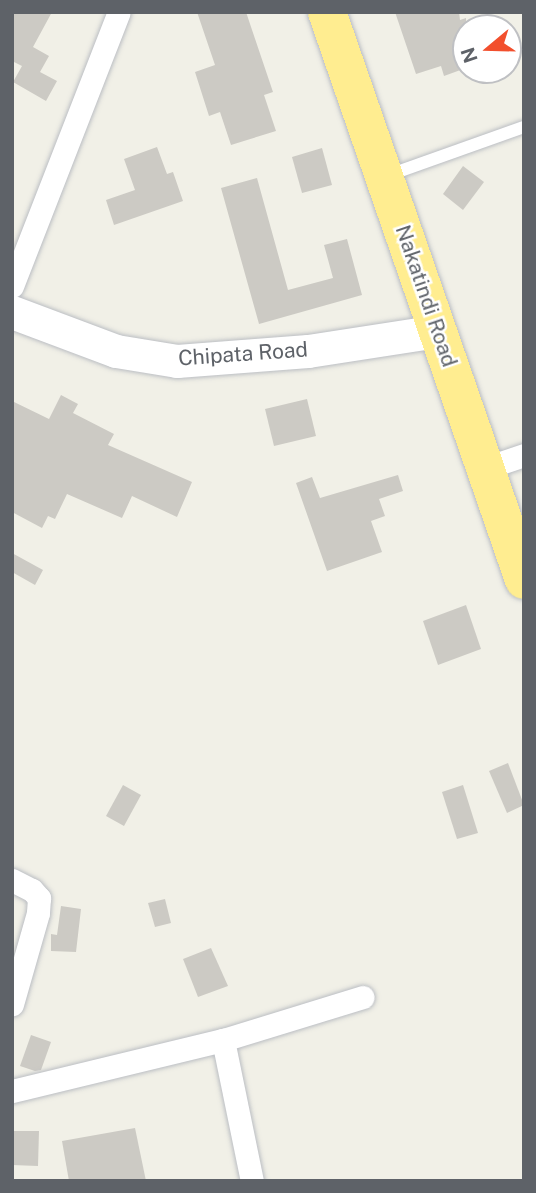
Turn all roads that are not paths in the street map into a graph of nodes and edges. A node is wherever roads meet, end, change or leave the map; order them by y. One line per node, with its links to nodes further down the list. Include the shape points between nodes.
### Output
1 (119, 12): 5 (street)
2 (327, 12): 4 (highway, Nakatindi Road)
3 (524, 127): 4 (lane)
4 (385, 177): 7 (highway, Nakatindi Road)
5 (12, 286)
6 (12, 312): 7 (street, Chipata Road, via 116,351 177,361 308,351)
7 (437, 331): 9 (highway, Nakatindi Road)
8 (524, 455): 9 (street)
9 (486, 468): 10 (highway, Nakatindi Road)
10 (524, 580)
11 (12, 880): 13 (street, via 32,890 38,898 38,912)
12 (363, 997): 14 (street)
13 (12, 1004)
14 (223, 1040): 15 (street); 16 (street)
15 (12, 1091)
16 (251, 1181)

